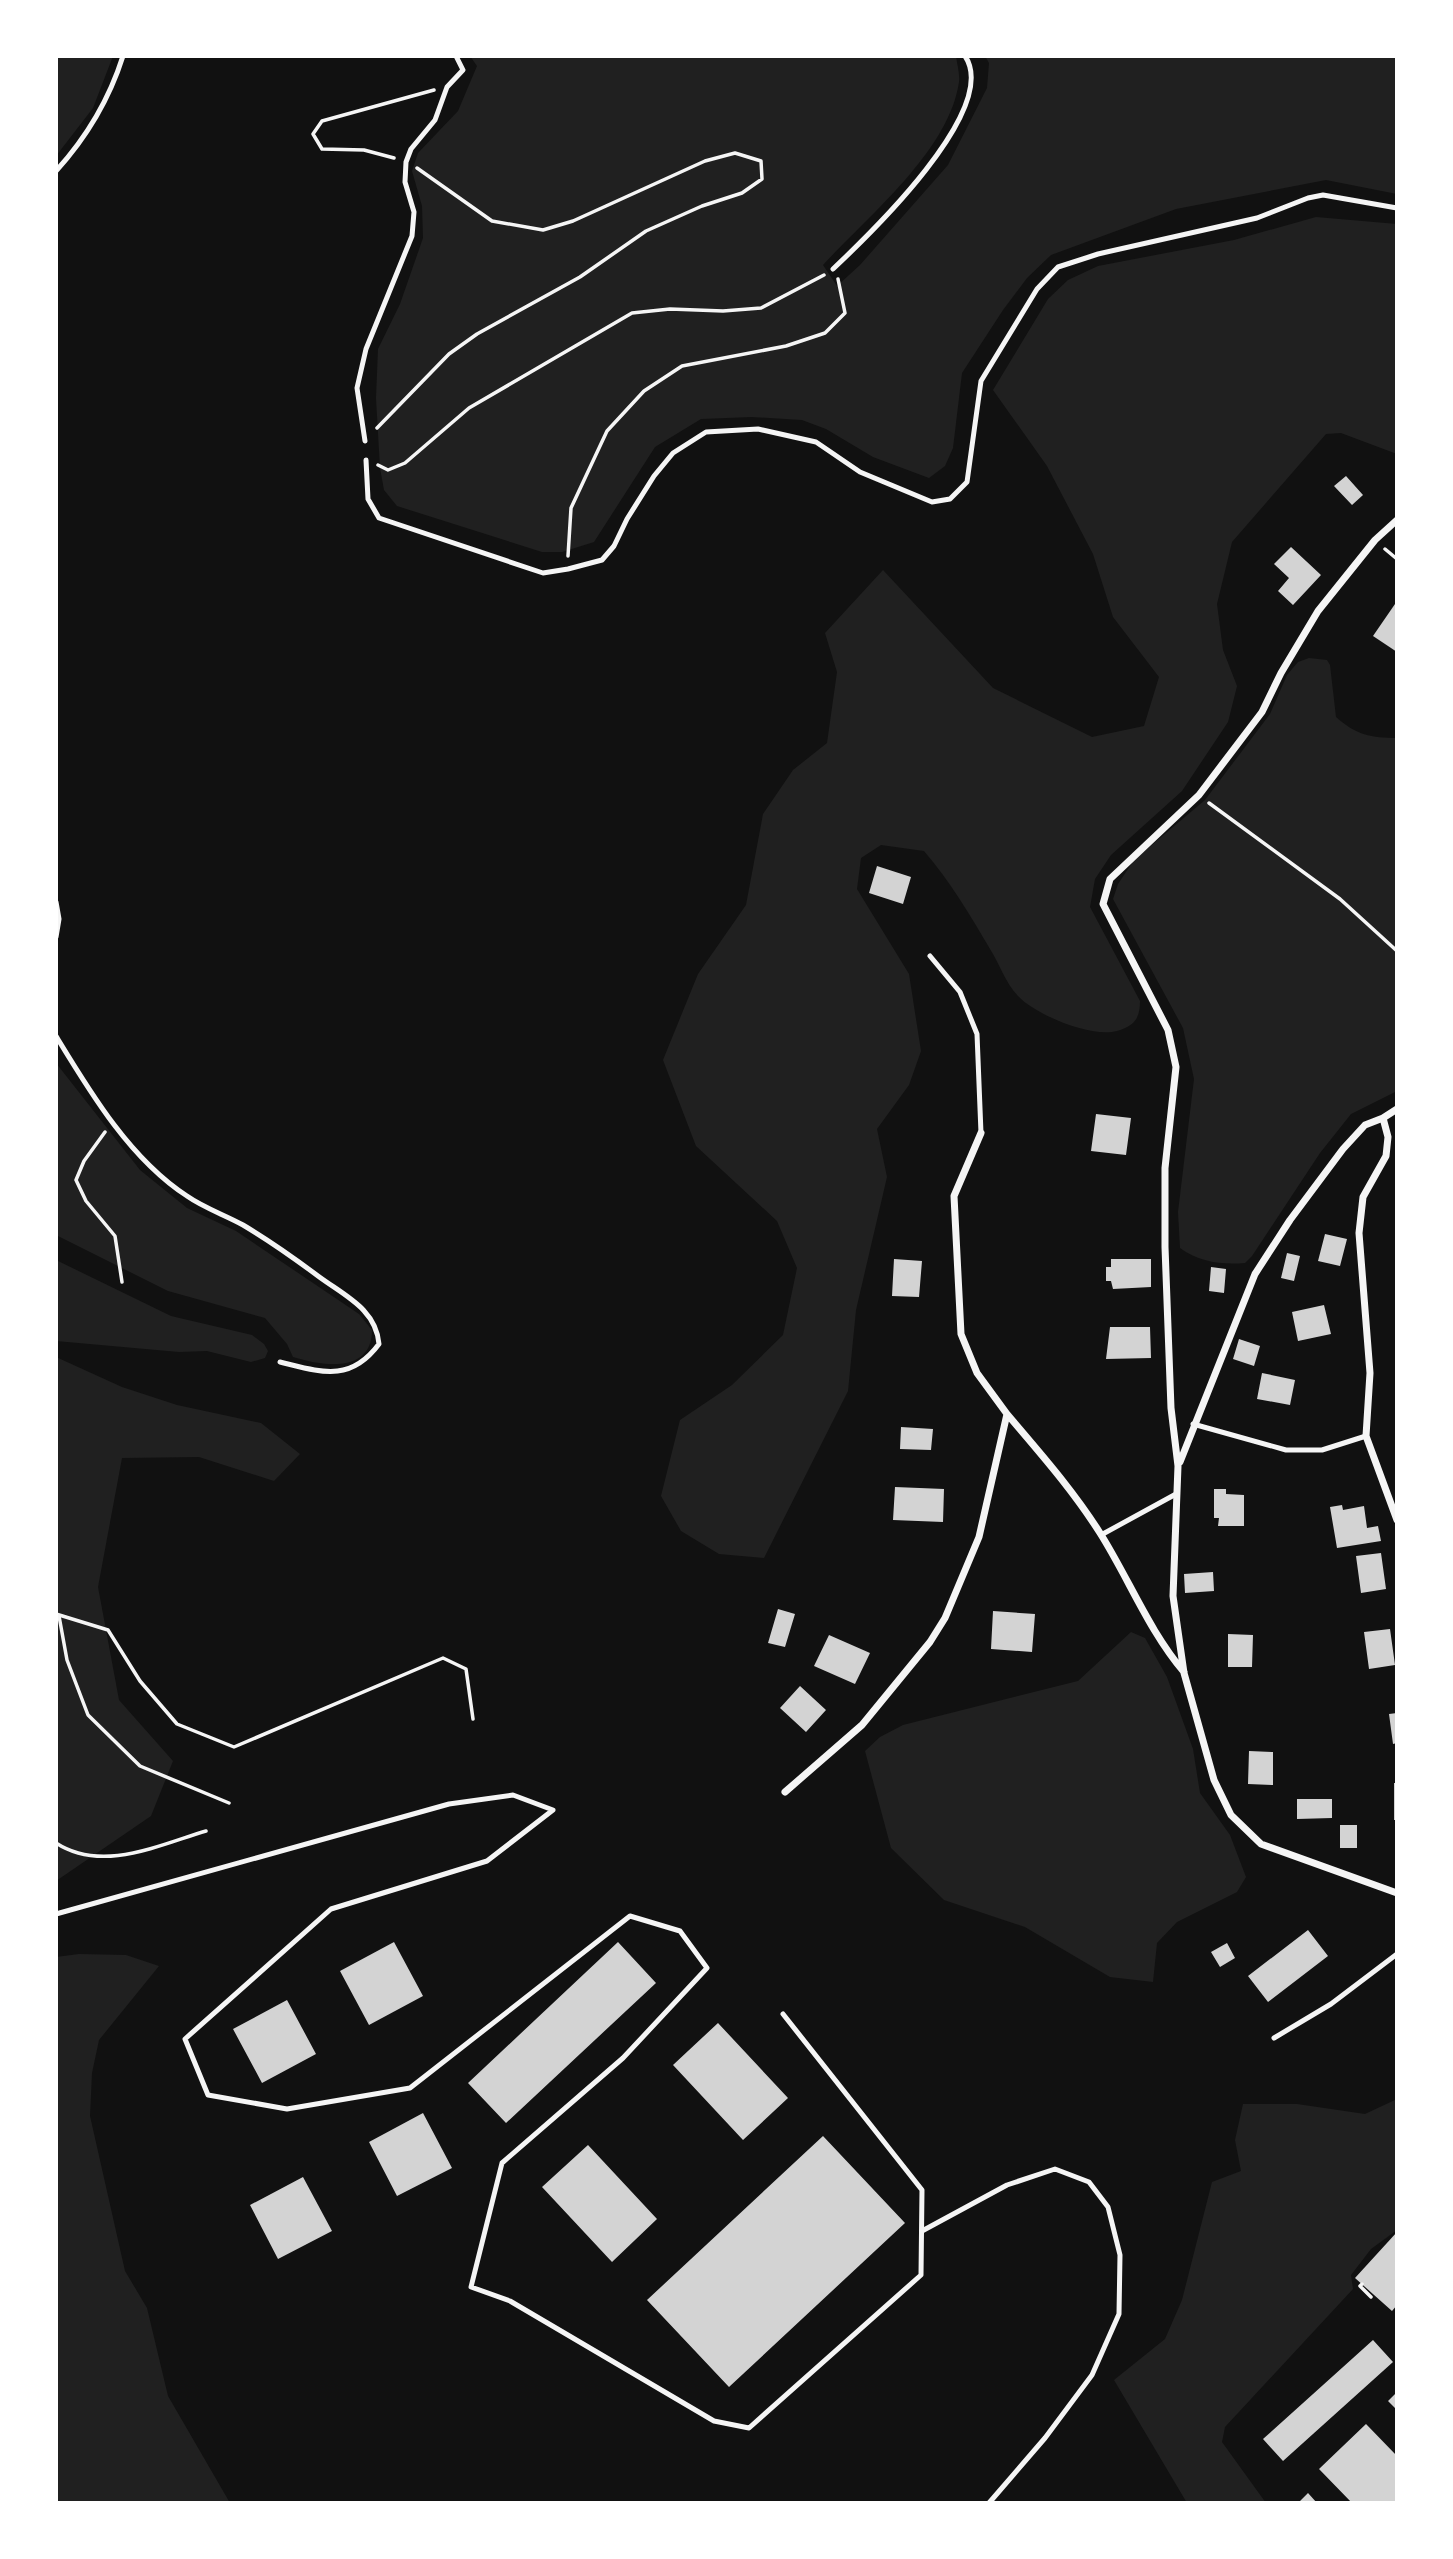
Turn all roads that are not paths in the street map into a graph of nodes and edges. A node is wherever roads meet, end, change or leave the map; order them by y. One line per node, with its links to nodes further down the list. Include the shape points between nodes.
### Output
1 (123, 56): 4 (lane, via 98,117)
2 (456, 56): 7 (lane, via 463,70 447,87 435,120 406,162 405,182 414,212 412,236 366,349 357,388)
3 (965, 56): 6 (lane, via 969,85 963,110 938,155 888,217)
4 (56, 171)
5 (1397, 208): 8 (lane, via 1323,195 1257,218 1058,267 1037,289 981,381 967,482 950,499 933,502 860,472 816,442 758,429 706,432 673,453 654,476 602,560 543,573 379,518 368,499)
6 (834, 269)
7 (365, 441)
8 (366, 460)
9 (1397, 520): 21 (street, via 1375,540 1318,611 1262,712 1199,795 1110,878 1102,904 1168,1030 1176,1067 1165,1168 1164,1247)
10 (56, 902): 11 (lane)
11 (56, 937)
12 (930, 956): 16 (lane, via 960,992 977,1034)
13 (56, 1036): 17 (lane, via 113,1123 152,1166 186,1196 284,1251 363,1309 377,1326 379,1344 352,1370 325,1373)
14 (1397, 1109): 15 (street)
15 (1383, 1118): 19 (street, via 1365,1125 1343,1149 1262,1264); 20 (street, via 1386,1156 1363,1197 1359,1233 1370,1373)
16 (981, 1133): 18 (street, via 954,1196 961,1334 977,1373)
17 (280, 1362)
18 (1007, 1414): 24 (street, via 1068,1486); 26 (street, via 979,1537 945,1618 862,1725)
19 (1194, 1424): 20 (lane, via 1286,1450 1322,1450); 21 (street)
20 (1366, 1436): 23 (street)
21 (1178, 1466): 22 (street)
22 (1176, 1494): 24 (lane); 25 (street, via 1173,1596)
23 (1397, 1520)
24 (1101, 1535): 25 (street, via 1166,1651)
25 (1184, 1672): 27 (street, via 1214,1780 1231,1815 1261,1844)
26 (785, 1792)
27 (1397, 1893)
28 (56, 1914): 32 (lane, via 449,1804 513,1795 553,1810 486,1861 331,1909 186,2039 208,2095 287,2109 410,2088 630,1916 680,1931 708,1968 623,2058 502,2163 471,2287 510,2301 714,2421 749,2428 921,2275)
29 (1397, 1954): 31 (lane, via 1331,2004)
30 (783, 2014): 32 (lane, via 922,2190)
31 (1274, 2038)
32 (922, 2231): 33 (lane, via 1007,2185 1055,2169 1089,2182 1108,2207 1120,2255 1119,2314 1092,2375)
33 (989, 2503)

